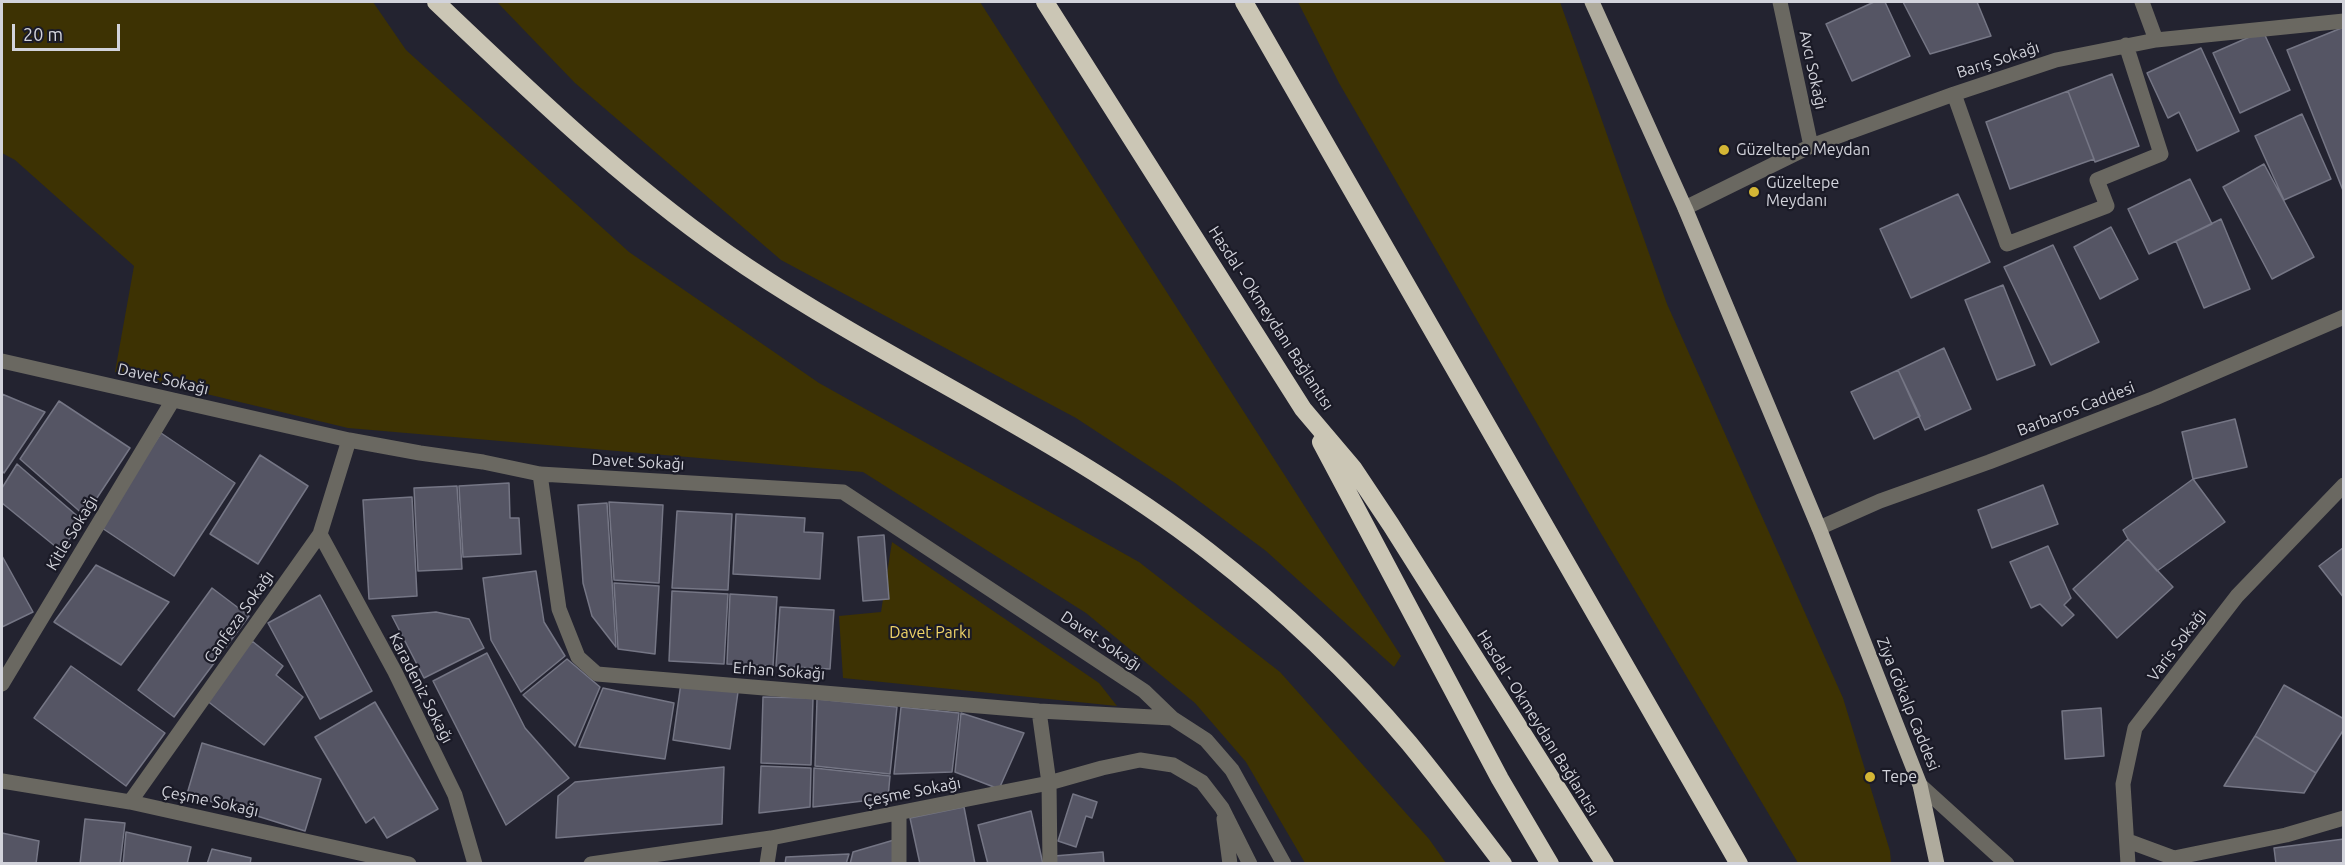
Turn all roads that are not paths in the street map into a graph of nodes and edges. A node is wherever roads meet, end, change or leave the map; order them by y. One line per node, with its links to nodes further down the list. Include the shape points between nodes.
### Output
1 (436, 2): 43 (highway, via 577,136 667,210 843,326 1131,494 1210,552 1354,683 1407,742)
2 (1045, 2): 16 (highway, Hasdal - Okmeydanı Bağlantısı)
3 (1244, 2): 46 (highway)
4 (1592, 2): 12 (main road, Ziya Gökalp Caddesi)
5 (1780, 2): 11 (street, Avcı Sokağı)
6 (2142, 2): 8 (street)
7 (2343, 21): 8 (street, Barış Sokağı)
8 (2156, 40): 9 (street, Barış Sokağı)
9 (2126, 45): 10 (street, Barış Sokağı, via 2056,60); 10 (street, via 2161,154 2097,180 2107,206 2007,244)
10 (1954, 94): 11 (street, Barış Sokağı)
11 (1811, 146): 12 (street, Barış Sokağı)
12 (1685, 208): 20 (main road, Ziya Gökalp Caddesi)
13 (2343, 317): 20 (street, Barbaros Caddesi, via 2155,398 1880,501)
14 (2, 361): 15 (street, Davet Sokağı)
15 (173, 400): 17 (street, Davet Sokağı); 22 (street, Kitle Sokağı)
16 (1303, 409): 44 (highway, via 1500,779); 45 (highway, Hasdal - Okmeydanı Bağlantısı, via 1353,468)
17 (349, 440): 18 (street, Davet Sokağı); 21 (street, Canfeza Sokağı)
18 (540, 474): 23 (street, Erhan Sokağı, via 559,609 578,657 597,674); 24 (street, Davet Sokağı, via 843,492 1143,691)
19 (2343, 485): 33 (street, Varis Sokağı, via 2237,596 2135,728 2123,784)
20 (1819, 528): 27 (main road, Ziya Gökalp Caddesi)
21 (320, 534): 28 (street, Canfeza Sokağı); 35 (street, Karadeniz Sokağı, via 455,795)
22 (2, 684)
23 (1039, 711): 24 (street, Erhan Sokağı); 26 (street)
24 (1172, 718): 42 (street, Davet Sokağı, via 1206,740 1232,770)
25 (2, 781): 28 (street, Çeşme Sokağı)
26 (1050, 783): 29 (street, Çeşme Sokağı, via 1140,760 1173,765 1202,782); 30 (street, Çeşme Sokağı); 39 (street)
27 (1920, 785): 47 (main road); 48 (street, Ziya Gökalp Caddesi)
28 (130, 802): 34 (street, Çeşme Sokağı)
29 (1222, 807): 40 (street); 41 (street, Çeşme Sokağı)
30 (899, 813): 32 (street, Çeşme Sokağı); 38 (street)
31 (2343, 818): 33 (street, via 2286,835 2174,858)
32 (771, 838): 36 (street, Çeşme Sokağı); 37 (street)
33 (2128, 841): 49 (street, Varis Sokağı)
34 (409, 864)
35 (475, 864)
36 (591, 864)
37 (767, 864)
38 (899, 864)
39 (1050, 864)
40 (1230, 864)
41 (1250, 864)
42 (1284, 864)
43 (1503, 864)
44 (1550, 864)
45 (1605, 864)
46 (1739, 864)
47 (1937, 864)
48 (2007, 864)
49 (2128, 864)

